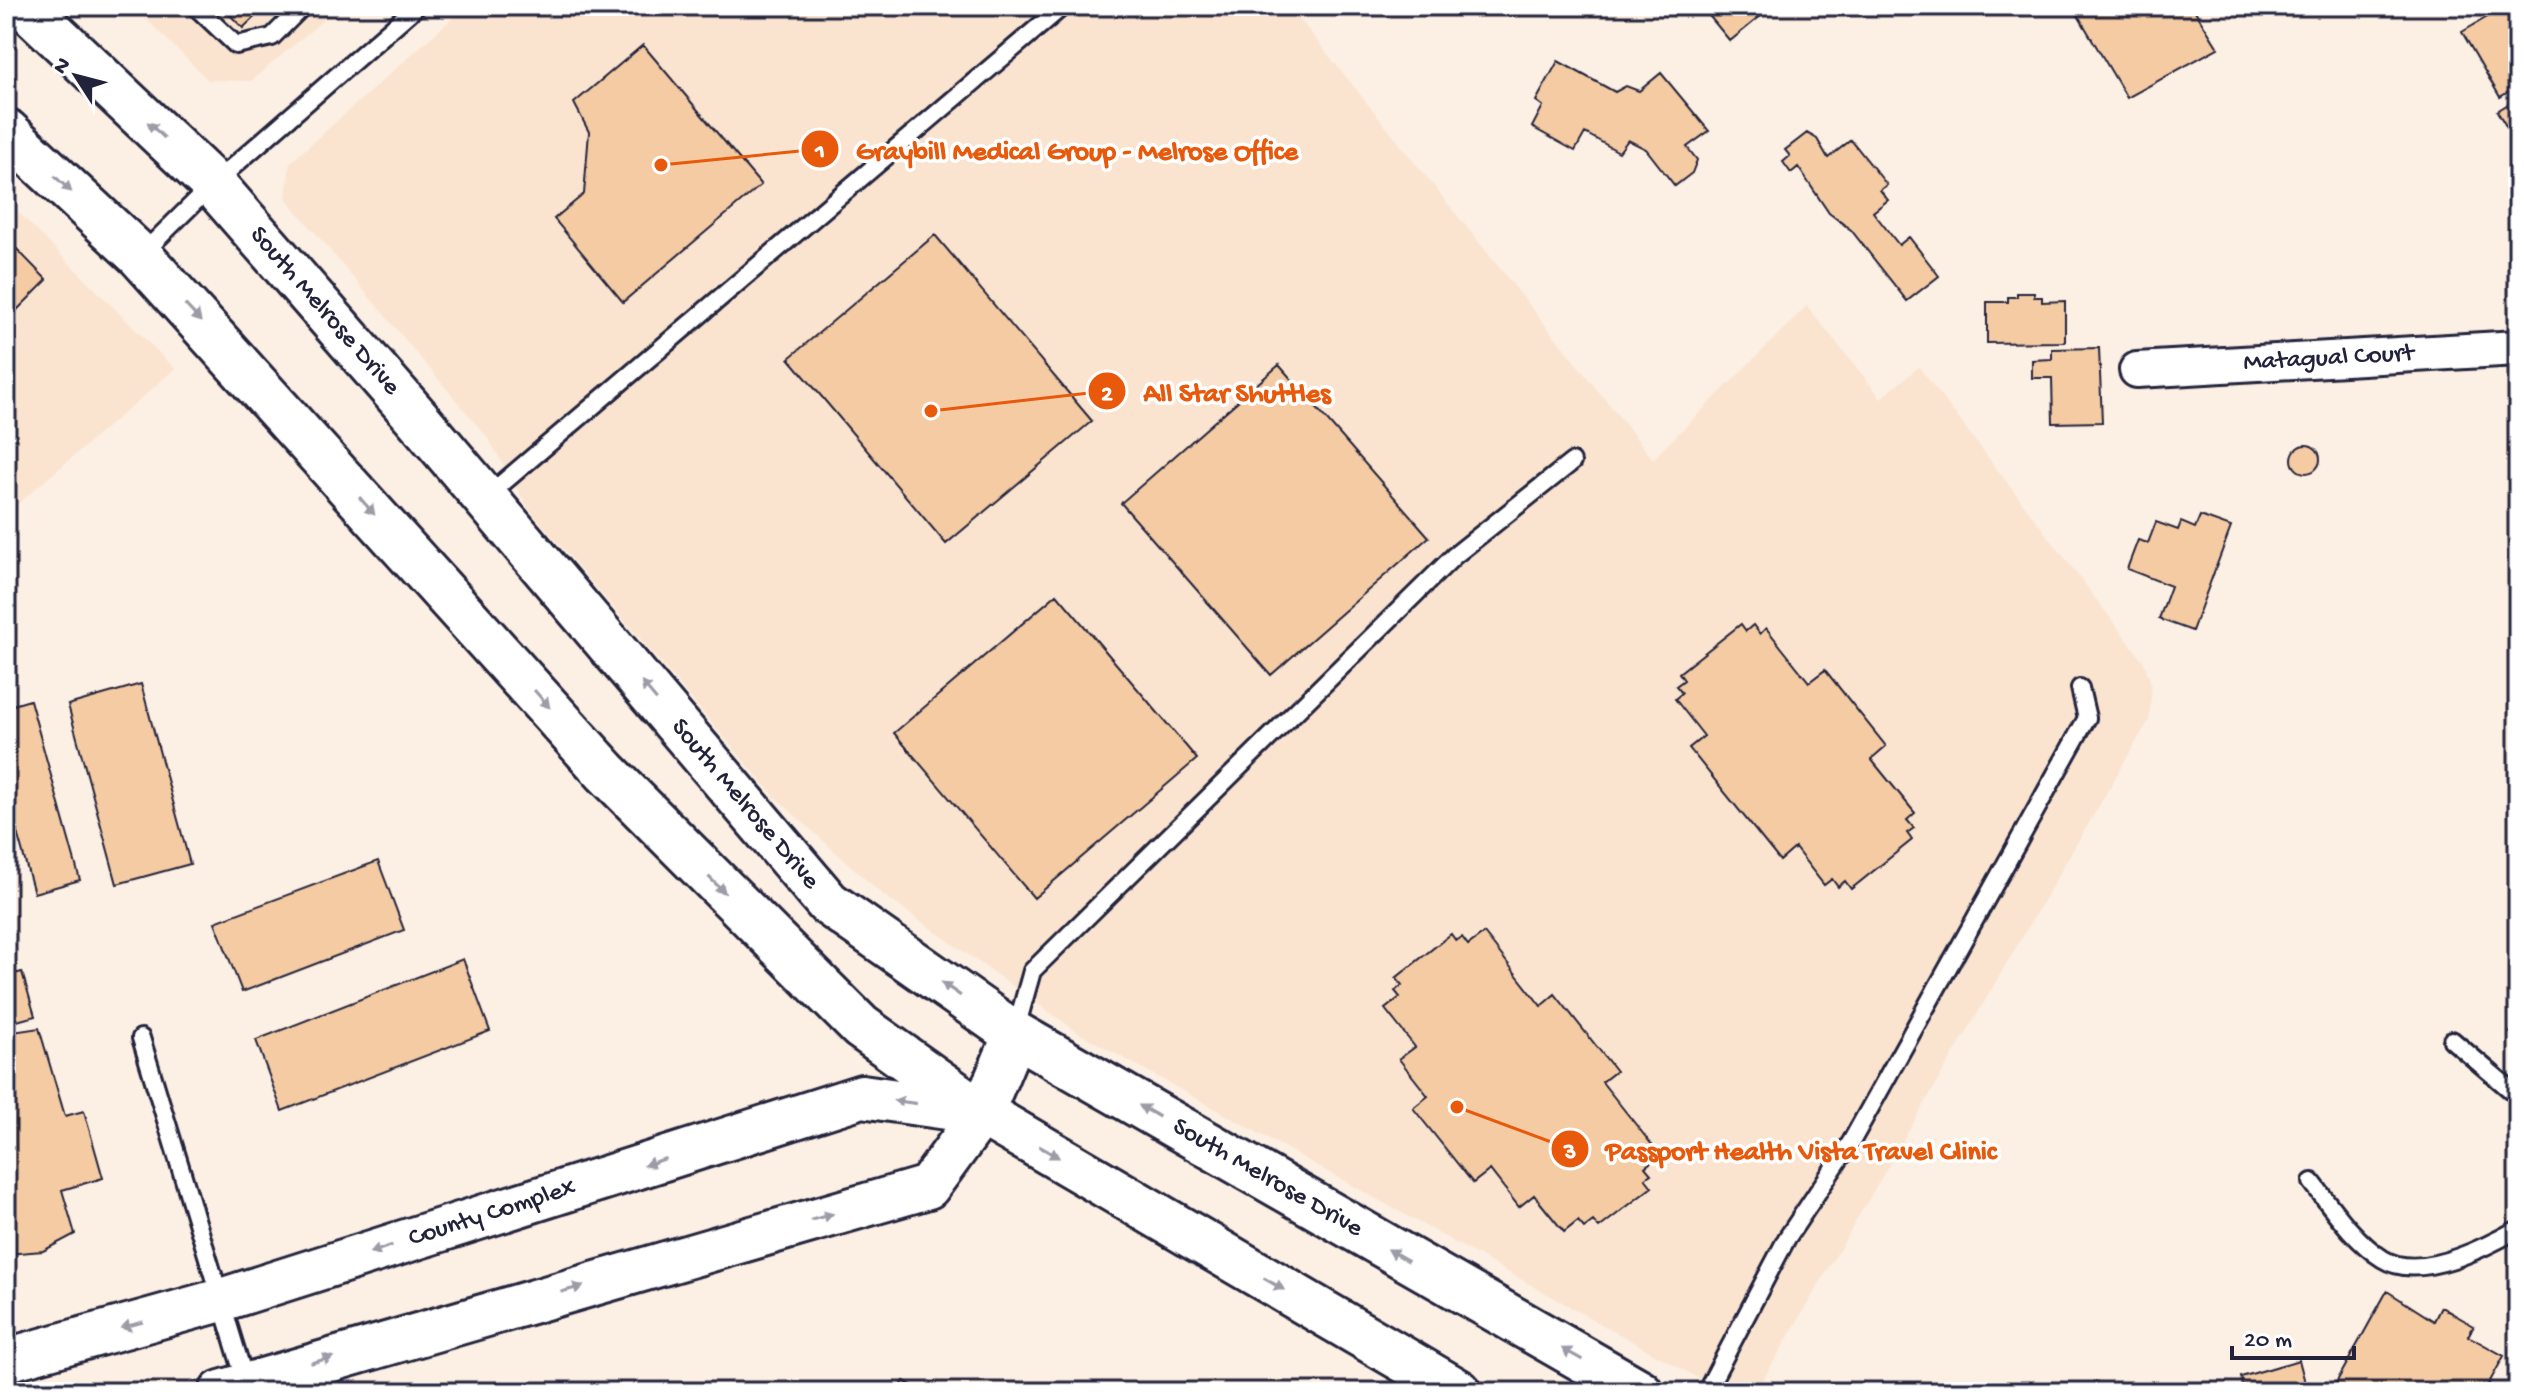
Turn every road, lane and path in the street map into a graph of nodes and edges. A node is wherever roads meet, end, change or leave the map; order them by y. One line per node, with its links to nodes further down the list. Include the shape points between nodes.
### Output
1 (25, 6): 7 (main road, South Melrose Drive, one-way to 1)
2 (195, 6): 3 (lane, via 236,45 272,37)
3 (303, 6)
4 (417, 6): 7 (lane)
5 (1063, 6): 12 (lane)
6 (6, 131): 8 (main road, one-way to 8)
7 (213, 184): 8 (lane); 12 (main road, South Melrose Drive)
8 (140, 256): 18 (main road, one-way to 18, via 606,772 861,1027)
9 (2518, 348): 10 (street, Matagual Court)
10 (2137, 370)
11 (1572, 462): 14 (lane, via 1454,556 1032,971)
12 (485, 498): 14 (main road, South Melrose Drive, one-way to 12, via 828,903)
13 (2080, 688): 26 (lane, via 2087,718 1851,1142 1787,1238)
14 (1015, 1034): 18 (street); 25 (main road, South Melrose Drive, one-way to 14)
15 (141, 1038): 21 (lane)
16 (2452, 1040): 17 (lane)
17 (2518, 1096)
18 (982, 1113): 21 (street, County Complex, one-way to 21, via 862,1096); 23 (street, one-way to 18, via 928,1187); 24 (main road, one-way to 24)
19 (2312, 1182): 20 (lane, via 2353,1234 2386,1261 2421,1266 2475,1253)
20 (2518, 1229)
21 (221, 1300): 22 (street, County Complex, one-way to 22); 23 (lane)
22 (6, 1360)
23 (238, 1389)
24 (1459, 1392)
25 (1640, 1392)
26 (1706, 1392)

